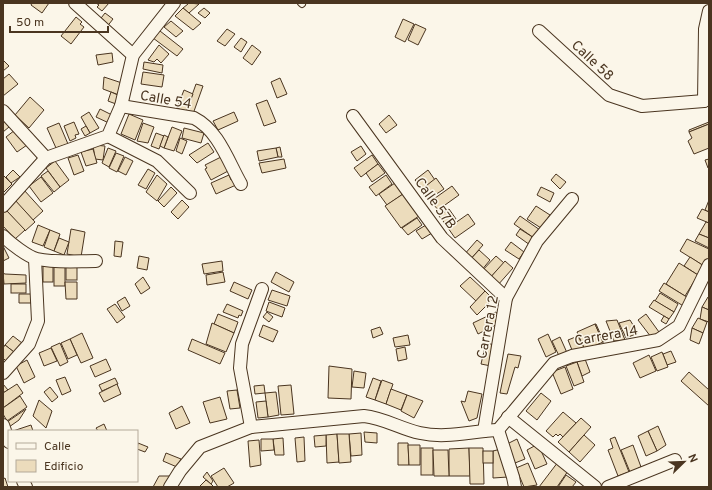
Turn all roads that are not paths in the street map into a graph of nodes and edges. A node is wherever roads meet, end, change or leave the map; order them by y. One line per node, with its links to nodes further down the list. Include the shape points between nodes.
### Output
1 (75, 3): 5 (street)
2 (174, 3): 5 (street)
3 (709, 11): 6 (street, via 705,29)
4 (539, 31): 6 (street, Calle 58, via 608,95 642,106)
5 (132, 55): 7 (street)
6 (706, 104)
7 (121, 106): 10 (street); 12 (street, Calle 54, via 194,118 204,123 213,133)
8 (3, 111): 11 (street)
9 (353, 116): 21 (street, Calle 57B, via 442,238)
10 (108, 136): 11 (street); 13 (street, via 157,161)
11 (46, 158): 15 (street)
12 (241, 184)
13 (190, 193)
14 (572, 199): 21 (street, Carrera 12, via 537,241)
15 (3, 206)
16 (3, 236): 17 (street)
17 (35, 259): 18 (street); 22 (street, via 38,321 29,344)
18 (96, 261)
19 (709, 265): 23 (street, Carrera 14, via 679,326 658,340 572,356 554,363)
20 (262, 289): 25 (street, via 242,344 240,360)
21 (506, 298): 26 (street, Carrera 12)
22 (3, 372)
23 (508, 417): 27 (street, Carrera 14); 32 (street)
24 (3, 425): 28 (street)
25 (251, 426): 26 (street, via 364,416 376,417 419,433 440,436); 30 (street, via 200,447 180,470)
26 (484, 430): 27 (street)
27 (498, 430): 31 (street)
28 (8, 439)
29 (675, 460): 33 (street)
30 (170, 487)
31 (515, 487)
32 (595, 487)
33 (608, 487)

